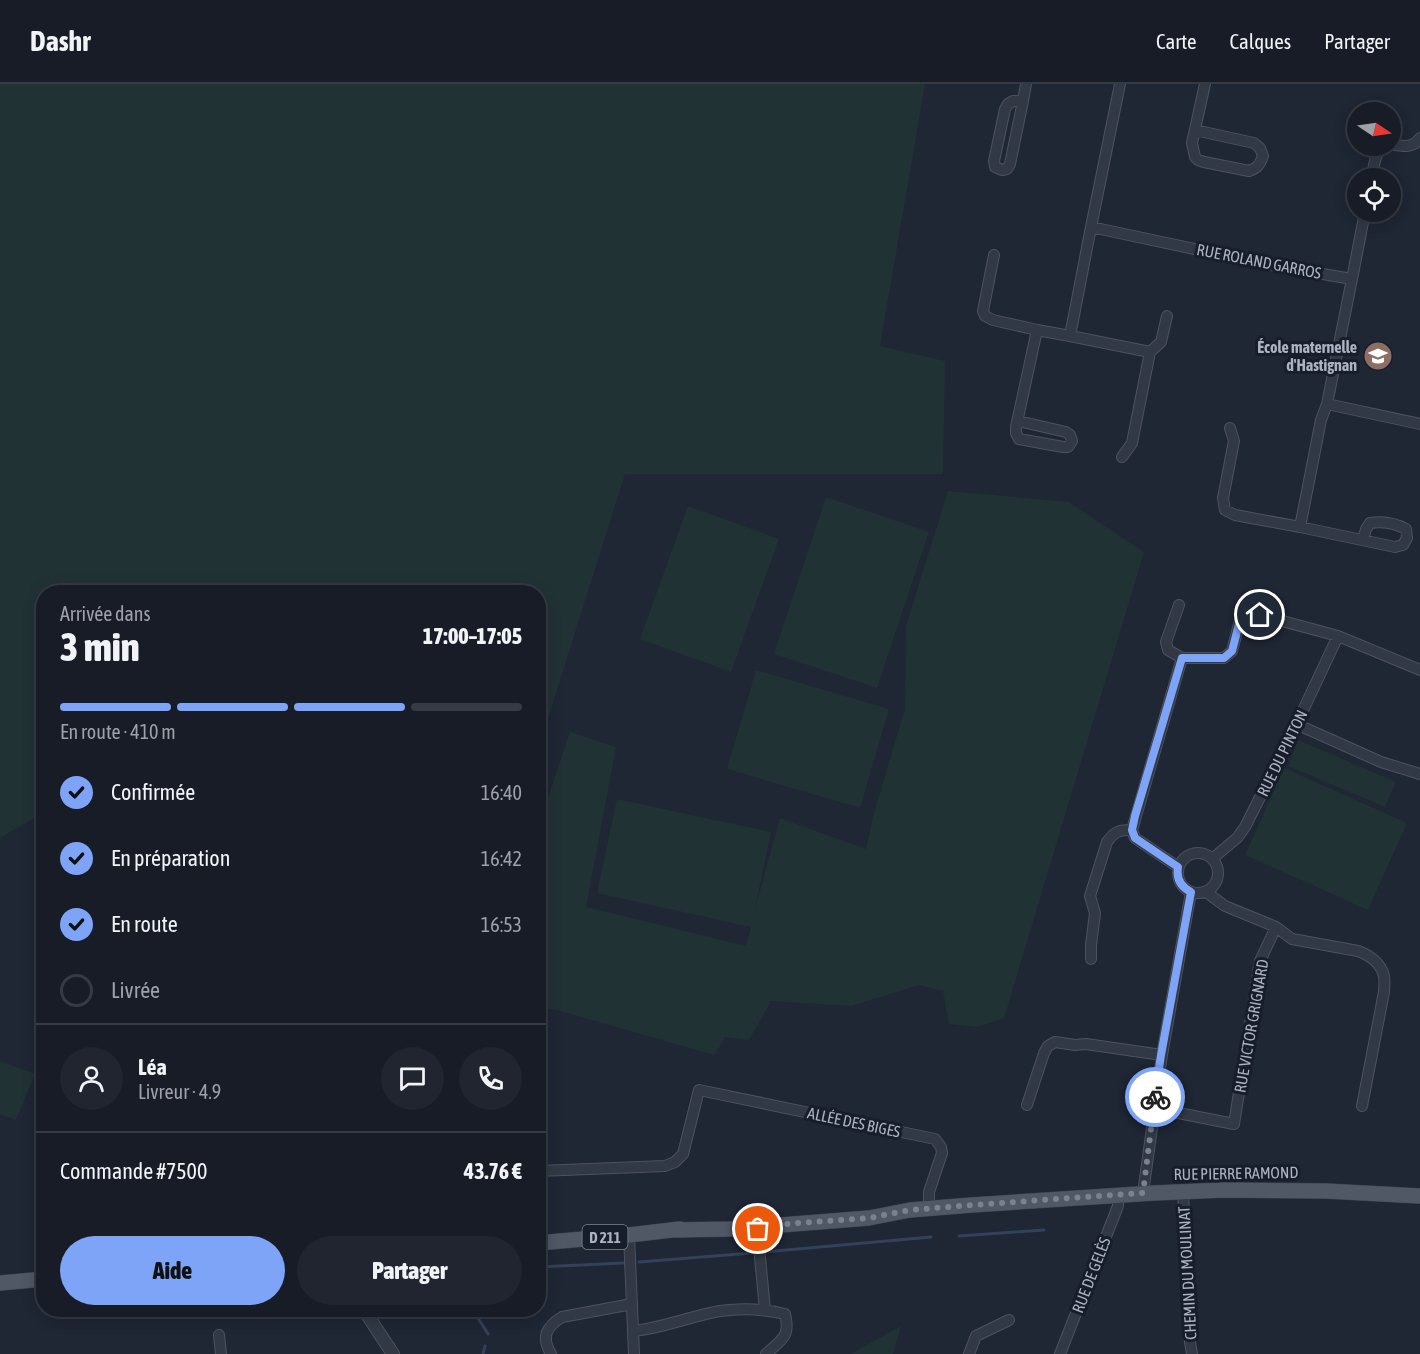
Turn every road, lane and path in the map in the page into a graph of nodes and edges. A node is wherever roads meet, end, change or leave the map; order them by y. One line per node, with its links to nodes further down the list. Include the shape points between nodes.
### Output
1 (1026, 84): 4 (street)
2 (1120, 84): 9 (street)
3 (1205, 84): 5 (street)
4 (1023, 101): 4 (street, via 1010,164 1002,170 995,167 994,161 1005,109 1013,101)
5 (1195, 130): 5 (street, via 1192,143 1198,160 1250,171 1260,163 1263,156 1254,143)
6 (1420, 138): 7 (street, via 1412,145)
7 (1401, 145)
8 (1363, 222): 11 (street)
9 (1092, 227): 11 (street, RUE ROLAND GARROS); 14 (street)
10 (994, 255): 13 (street, via 985,316)
11 (1352, 279): 16 (street)
12 (1167, 316): 15 (street, via 1161,342)
13 (1037, 330): 14 (street); 17 (street)
14 (1070, 336): 15 (street)
15 (1150, 352): 20 (street, via 1132,443)
16 (1327, 404): 18 (street); 21 (street)
17 (1018, 421): 17 (street, via 1019,439 1063,447 1072,441 1066,432)
18 (1420, 424)
19 (1230, 428): 21 (street, via 1234,441 1223,498 1225,510)
20 (1122, 457)
21 (1300, 527): 22 (street)
22 (1363, 540)
23 (1179, 605): 25 (street, via 1166,642 1168,650)
24 (1338, 636): 25 (street, via 1260,615 1246,617 1239,624 1232,651 1224,658); 26 (street); 27 (street, RUE DU PINTON)
25 (1182, 658): 29 (street)
26 (1420, 670)
27 (1296, 724): 28 (street, via 1381,762); 30 (street, RUE DU PINTON, via 1245,827)
28 (1420, 774)
29 (1132, 830): 31 (street, via 1135,838); 35 (street, via 1120,830 1107,842 1093,885)
30 (1212, 859): 31 (street, via 1194,853); 33 (street, via 1217,880)
31 (1178, 867): 32 (street, via 1181,884)
32 (1191, 892): 33 (street); 36 (street)
33 (1206, 892): 34 (street, via 1225,906)
34 (1276, 927): 38 (street, via 1292,939 1367,955 1384,976); 39 (street, RUE VICTOR GRIGNARD, via 1260,961 1234,1124)
35 (1091, 959)
36 (1161, 1055): 37 (street, via 1055,1042 1044,1053); 39 (street)
37 (1027, 1105)
38 (1362, 1106)
39 (1154, 1108): 42 (street)
40 (546, 1171): 45 (street, ALLÉE DES BIGES, via 665,1166 675,1162 683,1154 699,1090 935,1139 942,1153 928,1192)
41 (1183, 1192): 42 (main road, RUE PIERRE RAMOND / D 211); 44 (main road, RUE PIERRE RAMOND / D 211, via 1326,1191); 66 (street, CHEMIN DU MOULINAT)
42 (1143, 1193): 43 (main road, RUE PIERRE RAMOND / D 211)
43 (1118, 1195): 45 (main road, RUE PIERRE RAMOND / D 211); 65 (street, RUE DE GELÈS, via 1118,1206)
44 (1420, 1196)
45 (929, 1209): 46 (main road, RUE PIERRE RAMOND / D 211)
46 (910, 1210): 47 (main road, RUE PIERRE RAMOND / D 211, via 869,1218); 48 (main road, RUE PIERRE RAMOND / D 211, via 869,1209 729,1220)
47 (758, 1226): 48 (main road, RUE PIERRE RAMOND / D 211); 54 (street)
48 (672, 1230): 49 (main road, RUE PIERRE RAMOND / D 211)
49 (629, 1235): 50 (main road, RUE PIERRE RAMOND / D 211); 53 (street)
50 (546, 1242)
51 (36, 1280): 52 (main road)
52 (0, 1283)
53 (632, 1304): 57 (street); 61 (street, via 556,1320 545,1340)
54 (765, 1310): 57 (street, via 721,1311); 63 (street, via 785,1314 788,1324 784,1337)
55 (369, 1317): 60 (street)
56 (1009, 1320): 64 (street, via 976,1336)
57 (633, 1331): 62 (street)
58 (219, 1335): 59 (street)
59 (221, 1354)
60 (393, 1354)
61 (551, 1354)
62 (634, 1354)
63 (765, 1354)
64 (969, 1354)
65 (1060, 1354)
66 (1192, 1354)

